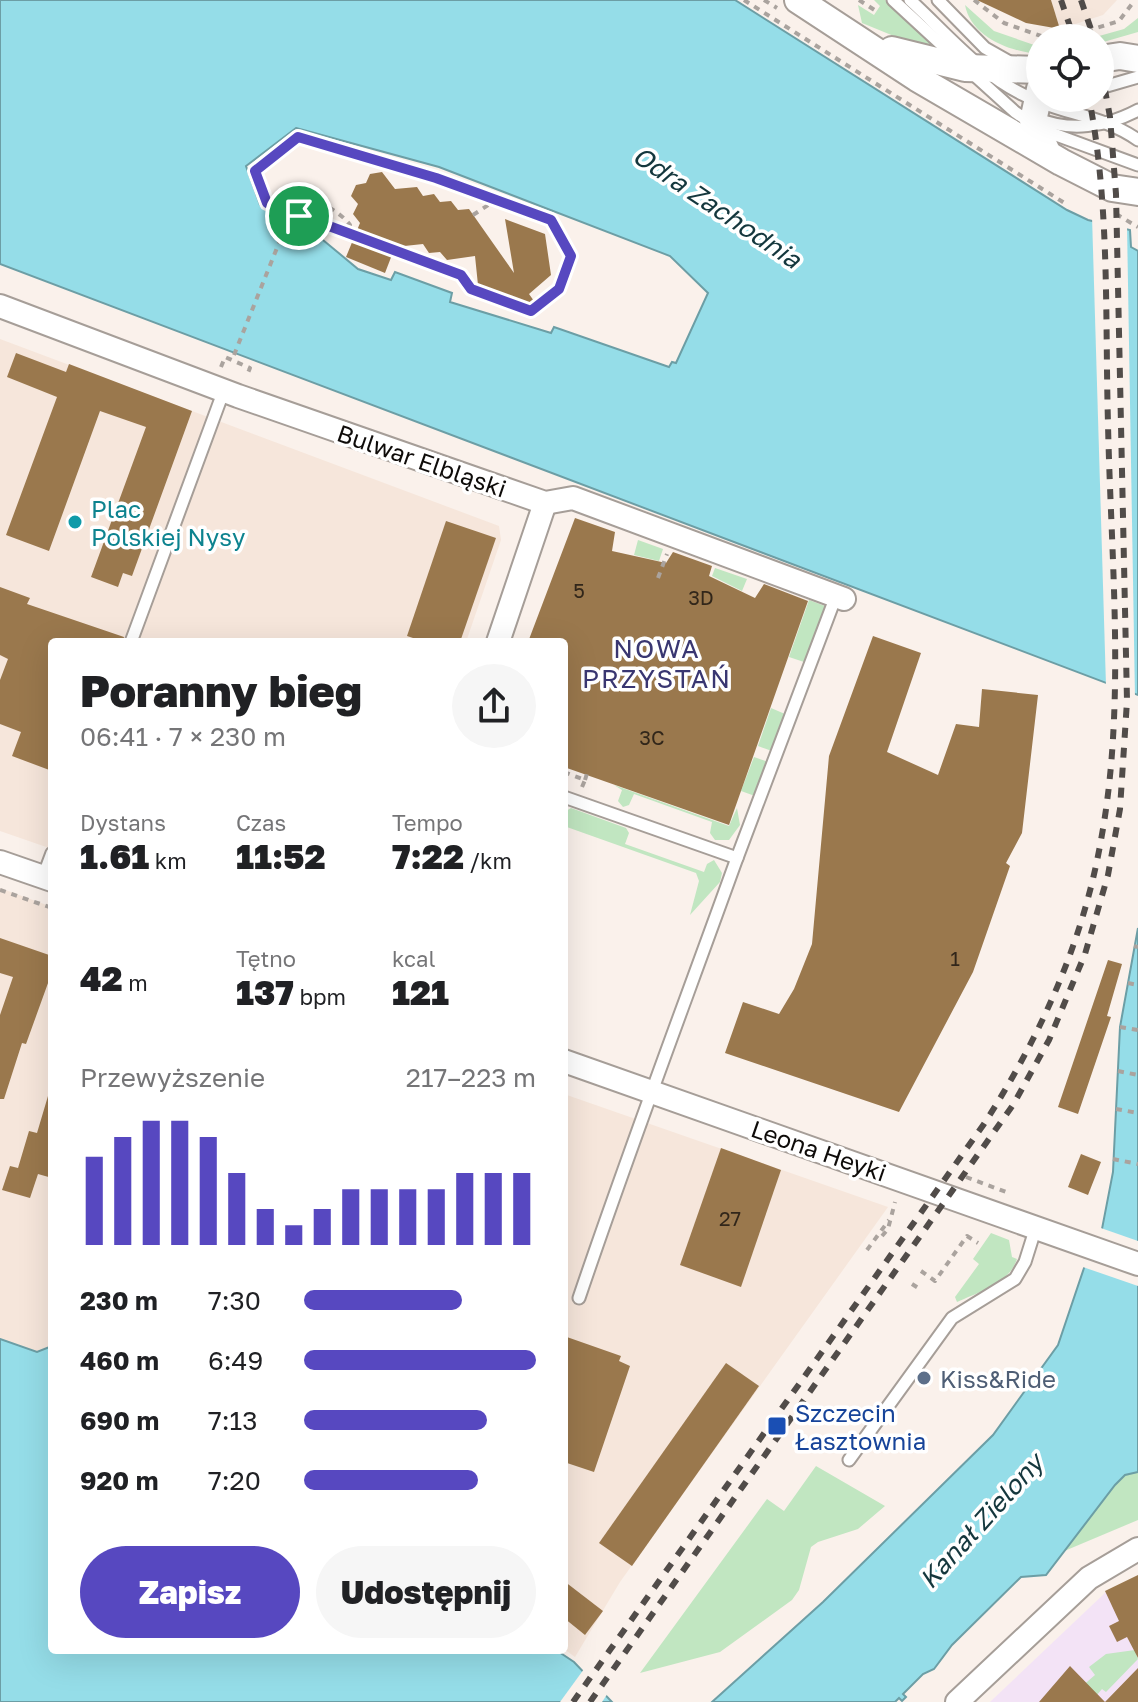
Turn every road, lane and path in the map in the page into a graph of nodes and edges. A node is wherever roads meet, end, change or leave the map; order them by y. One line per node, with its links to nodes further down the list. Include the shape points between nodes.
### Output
1 (744, 0): 28 (path)
2 (798, 0): 10 (street)
3 (859, 0): 9 (path)
4 (893, 0): 14 (lane)
5 (910, 0): 14 (lane)
6 (938, 0): 13 (lane, via 991,52)
7 (974, 0): 12 (path, via 997,20)
8 (1135, 0): 11 (path, via 1119,21)
9 (876, 11)
10 (834, 23): 14 (street, via 903,54); 26 (street)
11 (1109, 24)
12 (1026, 33)
13 (1026, 66)
14 (979, 69): 15 (street); 18 (lane); 19 (lane)
15 (1026, 69)
16 (1138, 77): 17 (lane)
17 (1114, 84)
18 (1026, 97)
19 (1026, 97)
20 (1138, 110): 24 (lane)
21 (1036, 112): 26 (street)
22 (1051, 112): 27 (lane)
23 (1068, 112): 24 (lane)
24 (1108, 123): 25 (lane)
25 (1138, 140)
26 (1045, 164): 28 (path); 29 (street)
27 (1138, 165)
28 (1034, 183): 31 (path)
29 (1133, 194)
30 (496, 200): 34 (path); 35 (path, via 298,137 255,171 267,203); 36 (path, via 551,220 571,256 559,289 531,311 471,289 461,275)
31 (1066, 204)
32 (321, 206): 33 (path, via 299,194); 36 (path, via 343,215); 36 (path, via 309,206 306,213)
33 (294, 207): 35 (path, via 301,209); 39 (path, bridge)
34 (473, 215)
35 (299, 216): 36 (path)
36 (348, 231)
37 (0, 306): 41 (street, Bulwar Elbląski)
38 (225, 357): 39 (path)
39 (233, 358): 40 (path)
40 (247, 366)
41 (224, 390): 42 (street, Bulwar Elbląski); 44 (lane)
42 (545, 503): 43 (street, Bulwar Elbląski, via 573,498); 45 (street)
43 (840, 598): 49 (lane)
44 (132, 638)
45 (499, 638)
46 (588, 770): 47 (path)
47 (585, 780)
48 (568, 798): 49 (lane)
49 (737, 858): 61 (lane)
50 (0, 862): 51 (street)
51 (48, 879)
52 (0, 890): 53 (path)
53 (48, 907)
54 (1128, 983): 55 (path)
55 (1138, 985)
56 (1120, 1027): 57 (path)
57 (1138, 1030)
58 (568, 1062): 61 (street, Leona Heyki)
59 (1118, 1071): 60 (path)
60 (1138, 1075)
61 (649, 1091): 68 (street, Leona Heyki); 76 (lane)
62 (1116, 1109): 63 (path)
63 (1138, 1113)
64 (1113, 1159): 65 (path)
65 (1138, 1164)
66 (896, 1198): 67 (path)
67 (890, 1218): 69 (path); 71 (path)
68 (1036, 1227): 72 (street, Leona Heyki); 77 (lane, via 1015,1279 952,1318)
69 (882, 1236)
70 (978, 1243): 73 (path, via 967,1236 935,1281)
71 (867, 1250)
72 (1138, 1264)
73 (921, 1271)
74 (912, 1284): 75 (path)
75 (920, 1289)
76 (579, 1298)
77 (849, 1460)
78 (1138, 1549): 79 (street, via 1089,1578)
79 (957, 1702)

